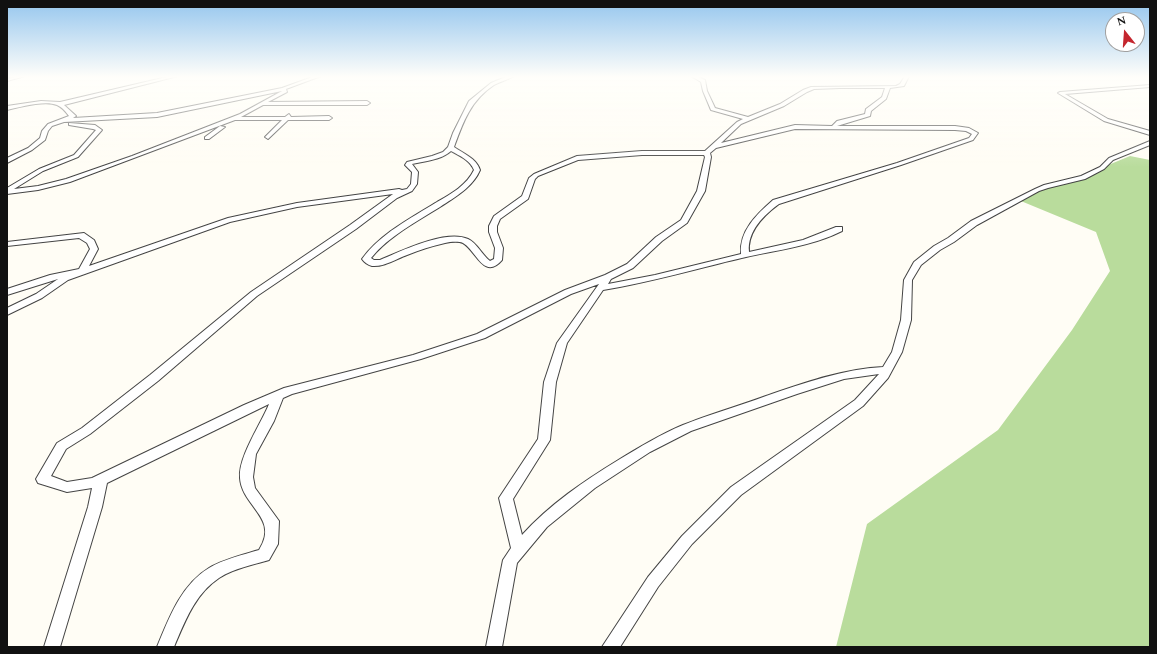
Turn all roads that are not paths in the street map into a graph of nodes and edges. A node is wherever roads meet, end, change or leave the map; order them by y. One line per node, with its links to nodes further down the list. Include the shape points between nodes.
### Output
1 (63, 107): 14 (street, via 73,116)
2 (198, 107): 14 (street, via 157,115)
3 (257, 107): 12 (street)
4 (469, 107): 20 (street)
5 (712, 107): 13 (street)
6 (778, 107): 13 (street)
7 (873, 107): 15 (street, via 868,110 868,115 835,123)
8 (1082, 107): 16 (street, via 1106,120)
9 (292, 113): 10 (street)
10 (287, 118): 11 (street); 12 (street); 17 (street)
11 (329, 118)
12 (232, 119): 18 (street); 24 (street, via 80,177 45,187)
13 (747, 119): 21 (street)
14 (64, 120): 22 (street, via 50,125 43,139); 24 (street, via 66,123 95,127 99,130 76,156 41,170)
15 (834, 127): 21 (street, via 795,127); 27 (street, via 955,128 967,129 974,133 971,139 912,160 776,202 767,208 754,225 745,243)
16 (1150, 133)
17 (268, 137)
18 (206, 138)
19 (1150, 143): 33 (street, via 1111,159 1102,168 1088,175 1037,190 974,223 917,264 908,280 906,320 899,346)
20 (451, 148): 21 (street, via 474,164 476,176 455,194 388,236 366,259 372,263 382,262 433,244 456,239 465,241 490,265 498,260 499,248 493,232 496,218 525,197 532,178 536,175 576,158); 23 (street, via 434,157 409,163 415,178)
21 (710, 150): 29 (street, via 701,191 684,221 659,239 630,266)
22 (7, 161)
23 (410, 190): 28 (street, via 297,205 228,220); 35 (street, via 394,196 341,236 254,294 154,378 86,431 61,446 43,479 67,487)
24 (7, 192)
25 (838, 229): 27 (street, via 809,240)
26 (7, 244): 28 (street, via 83,236 91,242 94,249)
27 (745, 255): 30 (street, via 681,272)
28 (82, 271): 31 (street, via 53,277); 32 (street, via 65,278 39,296)
29 (608, 277): 30 (street); 34 (street, via 568,292 481,336)
30 (600, 288): 36 (street, via 562,343 550,382 544,440 506,498)
31 (7, 292)
32 (7, 312)
33 (887, 370): 36 (street, via 843,376 687,428 646,449 590,484 542,523); 40 (street, via 859,404 736,491 692,534 653,582)
34 (278, 396): 35 (street, via 248,408); 38 (street, via 250,454 246,477 250,490 272,520 271,544 264,555 214,573 193,592)
35 (101, 480): 37 (street)
36 (519, 551): 39 (street, via 510,560)
37 (52, 647)
38 (165, 647)
39 (494, 647)
40 (610, 647)

